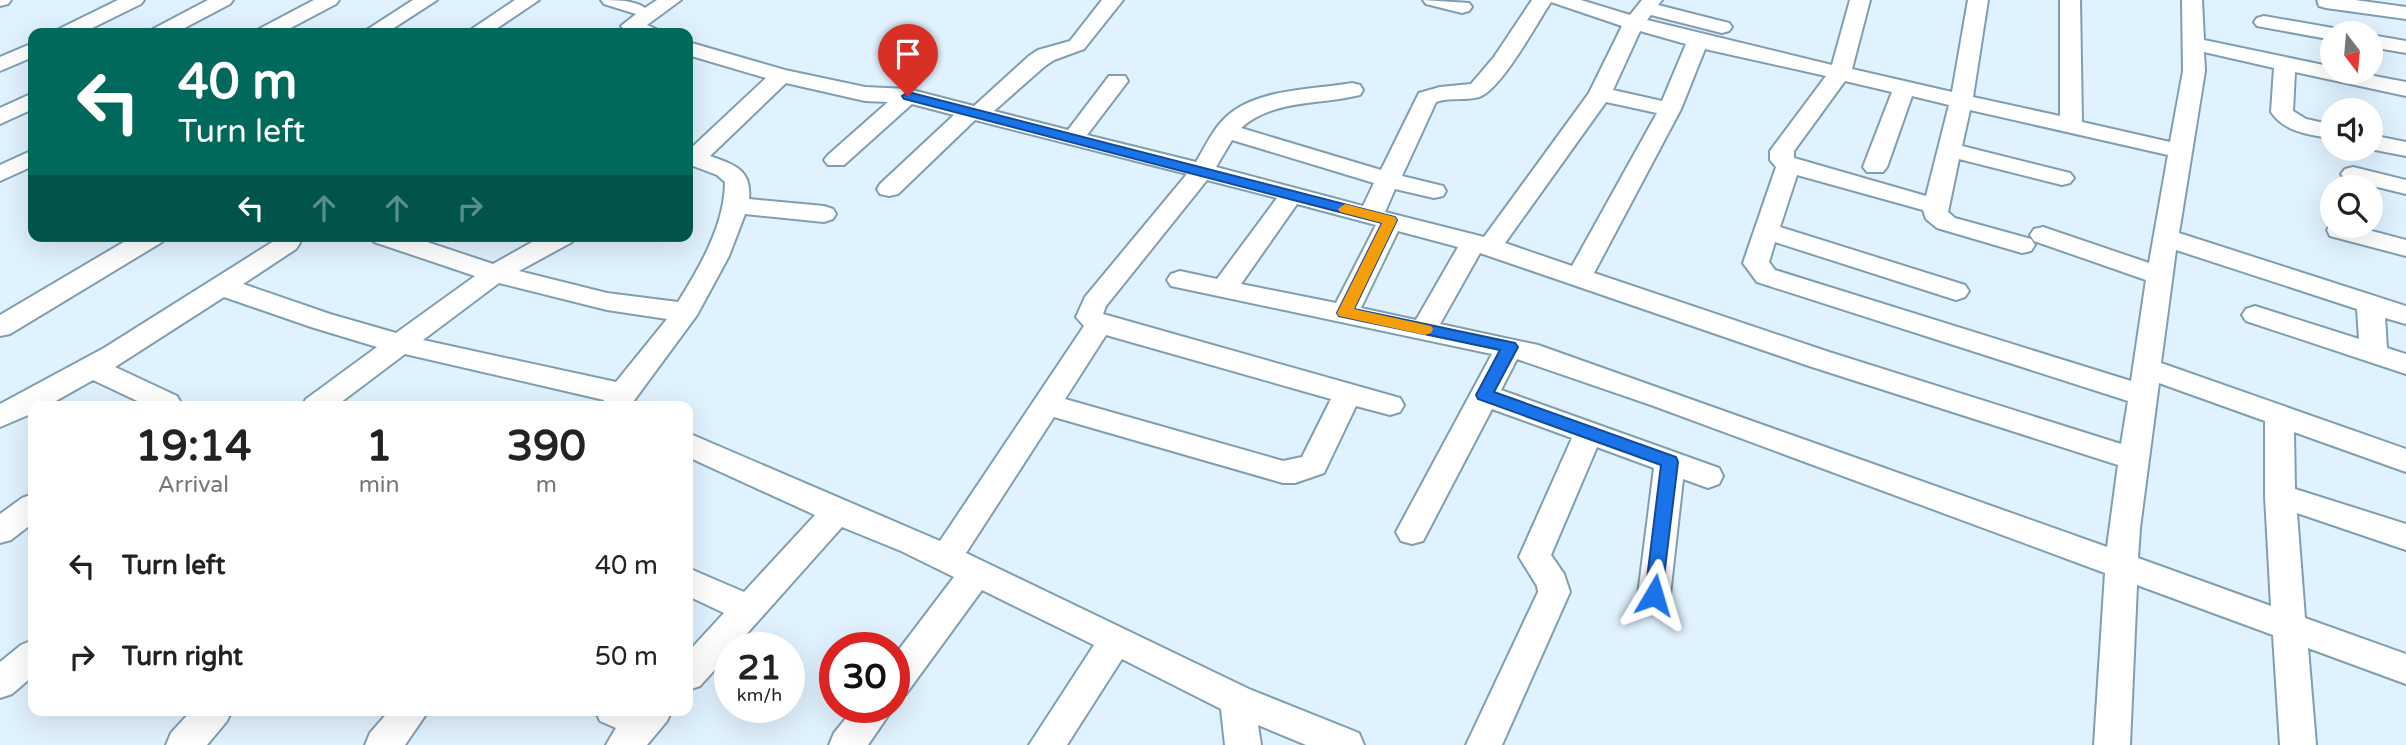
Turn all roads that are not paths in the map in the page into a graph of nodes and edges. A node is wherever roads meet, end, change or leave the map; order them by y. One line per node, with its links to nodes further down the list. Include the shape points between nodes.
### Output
1 (134, 0): 23 (street)
2 (223, 0): 24 (street)
3 (329, 0): 25 (street)
4 (427, 0): 26 (street)
5 (529, 0): 27 (street)
6 (611, 0): 22 (street)
7 (671, 0): 22 (street)
8 (1113, 0): 51 (street, via 1077,45 1046,55)
9 (1433, 0): 17 (street)
10 (1542, 0): 70 (street, via 1480,88 1427,98)
11 (1560, 0): 18 (street)
12 (1860, 0): 39 (street)
13 (1978, 0): 48 (street)
14 (2070, 0): 53 (street)
15 (2192, 0): 32 (street)
16 (2325, 1): 19 (street); 20 (street)
17 (1462, 6)
18 (1644, 11): 28 (street); 30 (street); 46 (street)
19 (2406, 13)
20 (2335, 21)
21 (2264, 22): 29 (street)
22 (634, 25)
23 (76, 28)
24 (170, 28)
25 (276, 28)
26 (380, 28)
27 (484, 28)
28 (1745, 32)
29 (2320, 32)
30 (1698, 41): 39 (street); 50 (street)
31 (2384, 43): 33 (street)
32 (2195, 44): 36 (street); 60 (street)
33 (2406, 47)
34 (693, 50): 40 (street)
35 (28, 51): 37 (street)
36 (2284, 64): 38 (street); 54 (street, via 2282,112 2300,125)
37 (0, 65)
38 (2320, 70)
39 (1840, 73): 43 (street); 65 (street, via 1782,151 1782,160)
40 (781, 76): 47 (street, via 865,94); 61 (street)
41 (1117, 81): 56 (street)
42 (2384, 83): 44 (street)
43 (1904, 88): 48 (street); 66 (street)
44 (2406, 89)
45 (1352, 90): 55 (street, via 1256,108)
46 (1600, 94): 50 (street); 87 (street)
47 (908, 96): 51 (street); 64 (street)
48 (1961, 101): 53 (street); 59 (street)
49 (28, 103): 52 (street)
50 (1671, 109): 91 (street)
51 (974, 113): 56 (street); 73 (street)
52 (0, 117)
53 (2071, 126): 60 (street)
54 (2320, 129)
55 (1227, 131): 67 (street); 70 (street)
56 (1073, 138): 67 (street)
57 (2383, 144): 58 (street)
58 (2406, 149)
59 (1949, 150): 69 (street); 77 (street)
60 (2181, 151): 81 (street)
61 (693, 154)
62 (693, 157): 76 (street, via 737,180)
63 (28, 160): 68 (street)
64 (836, 160)
65 (1788, 165): 77 (street); 80 (street)
66 (1875, 167)
67 (1202, 171): 75 (street); 101 (street, via 1094,303 1089,317)
68 (0, 174)
69 (2062, 178)
70 (1388, 180): 74 (street); 79 (street)
71 (2383, 184): 72 (street)
72 (2406, 187)
73 (889, 189)
74 (1434, 191)
75 (1292, 194): 79 (street); 94 (street)
76 (734, 205): 78 (street); 97 (street, via 715,257)
77 (1936, 206): 90 (street, via 1935,214 1946,223 2033,240)
78 (824, 214)
79 (1380, 218): 87 (street); 98 (street)
80 (1767, 231): 95 (street); 109 (street, via 1756,262 1766,276)
81 (2166, 238): 90 (street); 96 (street)
82 (2369, 238): 88 (street)
83 (143, 242): 102 (street)
84 (401, 242): 89 (street)
85 (553, 242): 89 (street)
86 (287, 243): 93 (street)
87 (1481, 245): 91 (street); 103 (street)
88 (2406, 248)
89 (494, 274): 97 (street, via 612,303); 104 (street)
90 (2160, 276): 109 (street)
91 (1579, 278): 123 (street)
92 (1180, 280): 94 (street)
93 (222, 286): 104 (street, via 293,314); 108 (street)
94 (1224, 288): 98 (street)
95 (1956, 291)
96 (2370, 304): 100 (street); 106 (street)
97 (685, 312): 112 (street)
98 (1345, 313): 103 (street)
99 (2255, 315): 106 (street)
100 (2406, 315)
101 (1099, 324): 110 (street); 117 (street)
102 (0, 327)
103 (1424, 329): 105 (street)
104 (400, 343): 112 (street); 115 (street)
105 (1510, 347): 111 (street); 134 (street)
106 (2374, 354): 107 (street)
107 (2406, 364)
108 (92, 368): 113 (street); 114 (street)
109 (2145, 381): 119 (street); 123 (street)
110 (1348, 393): 117 (street, via 1313,465 1295,472); 118 (street)
111 (1484, 395): 121 (street); 131 (street)
112 (619, 400)
113 (33, 401)
114 (161, 401)
115 (323, 401)
116 (28, 403): 120 (street)
117 (1046, 404): 133 (street)
118 (1390, 405)
119 (2279, 415): 124 (street); 127 (street)
120 (0, 416)
121 (1589, 433): 125 (street); 156 (street, via 1535,557 1553,583 1553,592)
122 (693, 446): 129 (street)
123 (2134, 459): 134 (street)
124 (2406, 461)
125 (1670, 462): 126 (street); 137 (street)
126 (1709, 476)
127 (2280, 496): 132 (street); 139 (street)
128 (28, 510): 130 (street)
129 (837, 512): 133 (street); 138 (street)
130 (0, 531)
131 (1412, 532)
132 (2406, 537)
133 (946, 558): 135 (street)
134 (2120, 566): 139 (street); 157 (street)
135 (976, 573): 140 (street); 142 (street)
136 (693, 583): 138 (street)
137 (1654, 595)
138 (748, 609): 144 (street)
139 (2288, 627): 143 (street); 158 (street)
140 (1116, 640): 146 (street); 153 (street)
141 (28, 659): 145 (street)
142 (910, 662)
143 (2406, 669)
144 (693, 670)
145 (0, 683)
146 (1237, 700): 154 (street); 155 (street)
147 (210, 716): 150 (street)
148 (407, 716): 151 (street)
149 (864, 723): 152 (street)
150 (184, 745)
151 (383, 745)
152 (848, 745)
153 (1047, 745)
154 (1243, 745)
155 (1346, 745)
156 (1484, 745)
157 (2112, 745)
158 (2298, 745)

